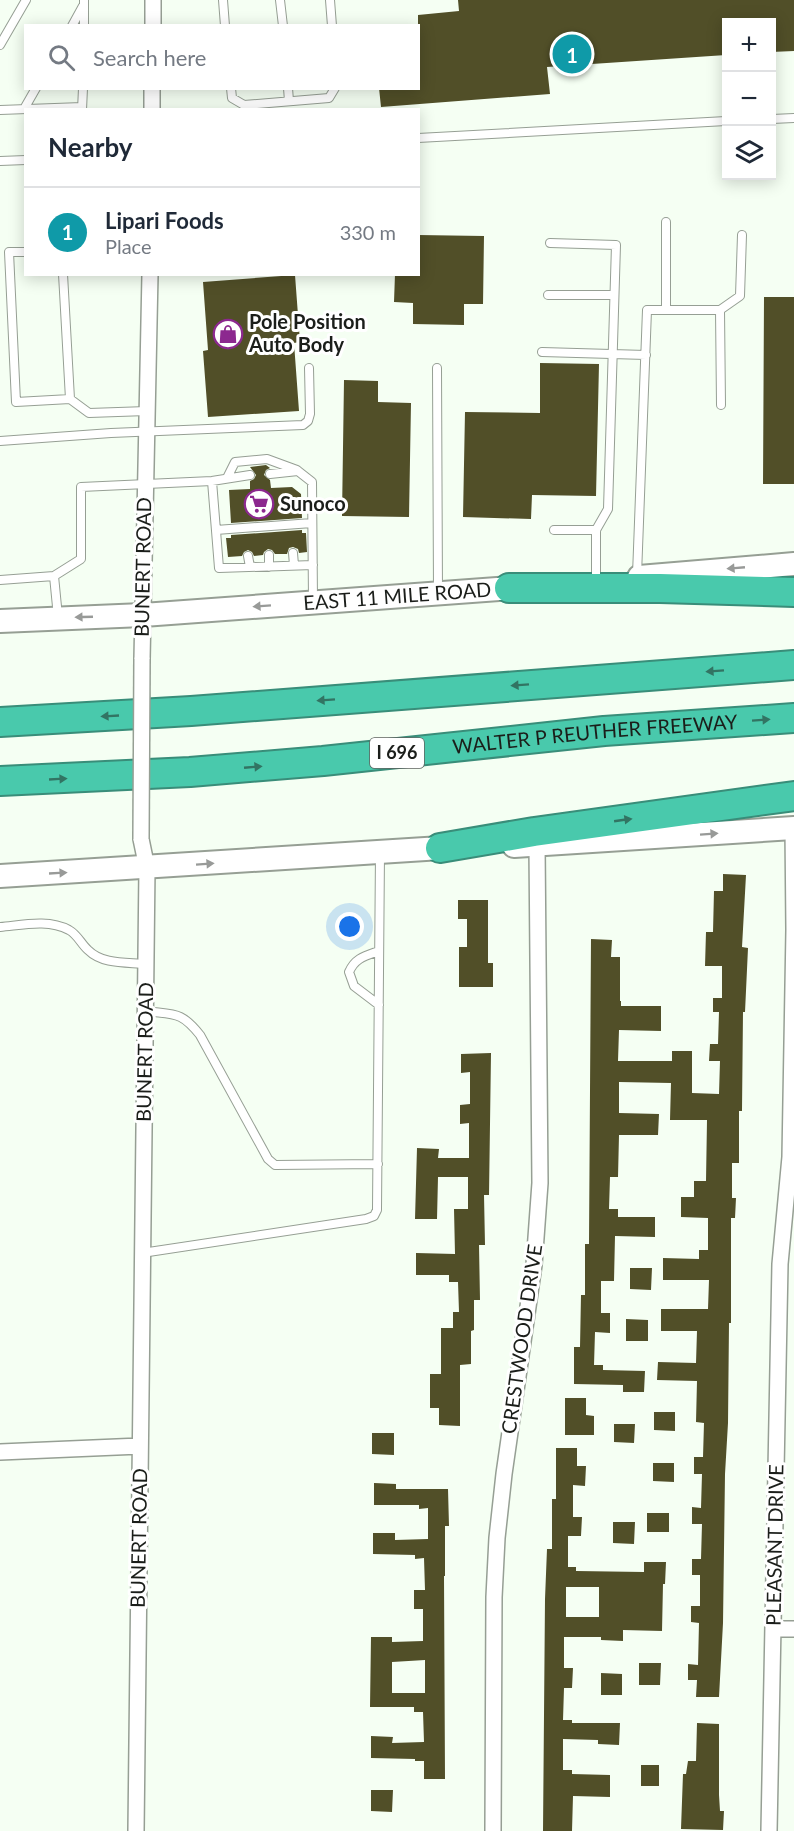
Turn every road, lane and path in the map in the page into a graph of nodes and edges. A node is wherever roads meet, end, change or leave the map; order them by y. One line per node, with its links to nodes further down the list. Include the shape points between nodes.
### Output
1 (26, 0): 13 (lane)
2 (153, 0): 9 (street)
3 (223, 0): 10 (lane)
4 (280, 0): 11 (lane)
5 (330, 0): 12 (lane)
6 (84, 2): 7 (lane); 8 (lane)
7 (73, 24)
8 (84, 24)
9 (153, 24)
10 (225, 24)
11 (283, 24)
12 (332, 24)
13 (0, 45)
14 (35, 90): 21 (lane)
15 (83, 90): 22 (lane)
16 (152, 90): 23 (street)
17 (231, 90): 20 (lane, via 232,98 244,105)
18 (288, 90): 20 (lane)
19 (334, 90): 20 (lane, via 329,98)
20 (289, 101)
21 (25, 108)
22 (82, 108)
23 (152, 108)
24 (24, 109): 25 (lane)
25 (0, 110)
26 (794, 118): 27 (lane)
27 (776, 119)
28 (722, 121): 29 (lane)
29 (420, 138)
30 (24, 160): 31 (lane)
31 (0, 161)
32 (666, 222): 40 (lane)
33 (742, 235): 41 (lane, via 740,296)
34 (550, 243): 39 (lane, via 615,245)
35 (24, 252): 47 (lane, via 9,252 16,402)
36 (63, 276): 47 (lane)
37 (150, 276): 49 (street, BUNERT ROAD)
38 (548, 295): 39 (lane)
39 (614, 295): 43 (lane)
40 (666, 310): 41 (lane); 44 (lane, via 647,310)
41 (720, 310): 48 (lane)
42 (542, 352): 43 (lane)
43 (612, 354): 44 (lane); 63 (lane, via 608,509)
44 (646, 355): 75 (lane)
45 (309, 368): 50 (lane, via 310,414 303,425)
46 (437, 368): 80 (lane)
47 (70, 399): 49 (lane, via 89,413)
48 (721, 405)
49 (147, 411): 50 (street, BUNERT ROAD)
50 (146, 432): 51 (lane); 57 (street, BUNERT ROAD)
51 (0, 441)
52 (298, 471): 53 (lane); 55 (lane, via 267,459 235,462); 58 (lane, via 312,482)
53 (270, 474)
54 (250, 475): 55 (lane)
55 (227, 478): 56 (lane)
56 (212, 481): 57 (lane); 61 (lane)
57 (145, 483): 74 (lane, via 81,487 81,559); 82 (street, BUNERT ROAD)
58 (312, 523): 59 (lane); 71 (lane)
59 (291, 525): 60 (lane, via 266,531); 64 (lane)
60 (245, 528): 61 (lane); 65 (lane)
61 (216, 530): 72 (lane, via 219,568)
62 (554, 530): 63 (lane)
63 (596, 530): 77 (lane)
64 (292, 534)
65 (246, 537)
66 (292, 553): 70 (lane)
67 (269, 555): 73 (lane)
68 (248, 556): 72 (lane)
69 (794, 564): 75 (main road, EAST 11 MILE ROAD, one-way to 75)
70 (294, 565): 71 (lane); 73 (lane)
71 (313, 565): 81 (lane)
72 (250, 567): 73 (lane)
73 (269, 567)
74 (54, 576): 76 (lane); 83 (lane)
75 (637, 577): 77 (main road, EAST 11 MILE ROAD)
76 (0, 580)
77 (596, 580): 78 (main road, EAST 11 MILE ROAD)
78 (509, 588): 79 (highway); 80 (main road, EAST 11 MILE ROAD)
79 (794, 592)
80 (438, 594): 81 (main road, EAST 11 MILE ROAD)
81 (313, 603): 82 (main road, EAST 11 MILE ROAD, one-way to 82)
82 (143, 615): 83 (main road, EAST 11 MILE ROAD, one-way to 83); 94 (street, BUNERT ROAD, bridge, via 141,839)
83 (58, 618): 84 (main road, EAST 11 MILE ROAD)
84 (0, 621)
85 (794, 665): 87 (highway, one-way to 87)
86 (794, 718): 88 (highway, WALTER P REUTHER FREEWAY / I 696, one-way to 86, via 190,772 604,731)
87 (0, 722)
88 (0, 781)
89 (794, 796): 92 (highway, one-way to 89)
90 (793, 828): 91 (main road, one-way to 90); 105 (street, PLEASANT DRIVE, via 790,1157 780,1264)
91 (537, 846): 92 (main road); 108 (street, CRESTWOOD DRIVE, via 540,1183 534,1264 497,1538)
92 (440, 848): 93 (main road)
93 (380, 852): 94 (main road, one-way to 93); 97 (lane)
94 (147, 868): 95 (main road, one-way to 94); 98 (street, BUNERT ROAD)
95 (0, 876)
96 (0, 927): 98 (lane, via 46,923 70,930 86,949 107,961)
97 (379, 951): 99 (lane); 99 (lane, via 359,958 349,972 354,986)
98 (146, 963): 100 (street, BUNERT ROAD)
99 (379, 1005): 101 (lane)
100 (146, 1011): 101 (lane, via 178,1015 193,1025 274,1165); 102 (street, BUNERT ROAD)
101 (378, 1164): 102 (lane, via 374,1216)
102 (142, 1253): 103 (street, BUNERT ROAD)
103 (140, 1446): 104 (street); 107 (street, BUNERT ROAD)
104 (0, 1452)
105 (774, 1629): 106 (street); 109 (street, PLEASANT DRIVE)
106 (794, 1629)
107 (136, 1831)
108 (493, 1831)
109 (769, 1831)

